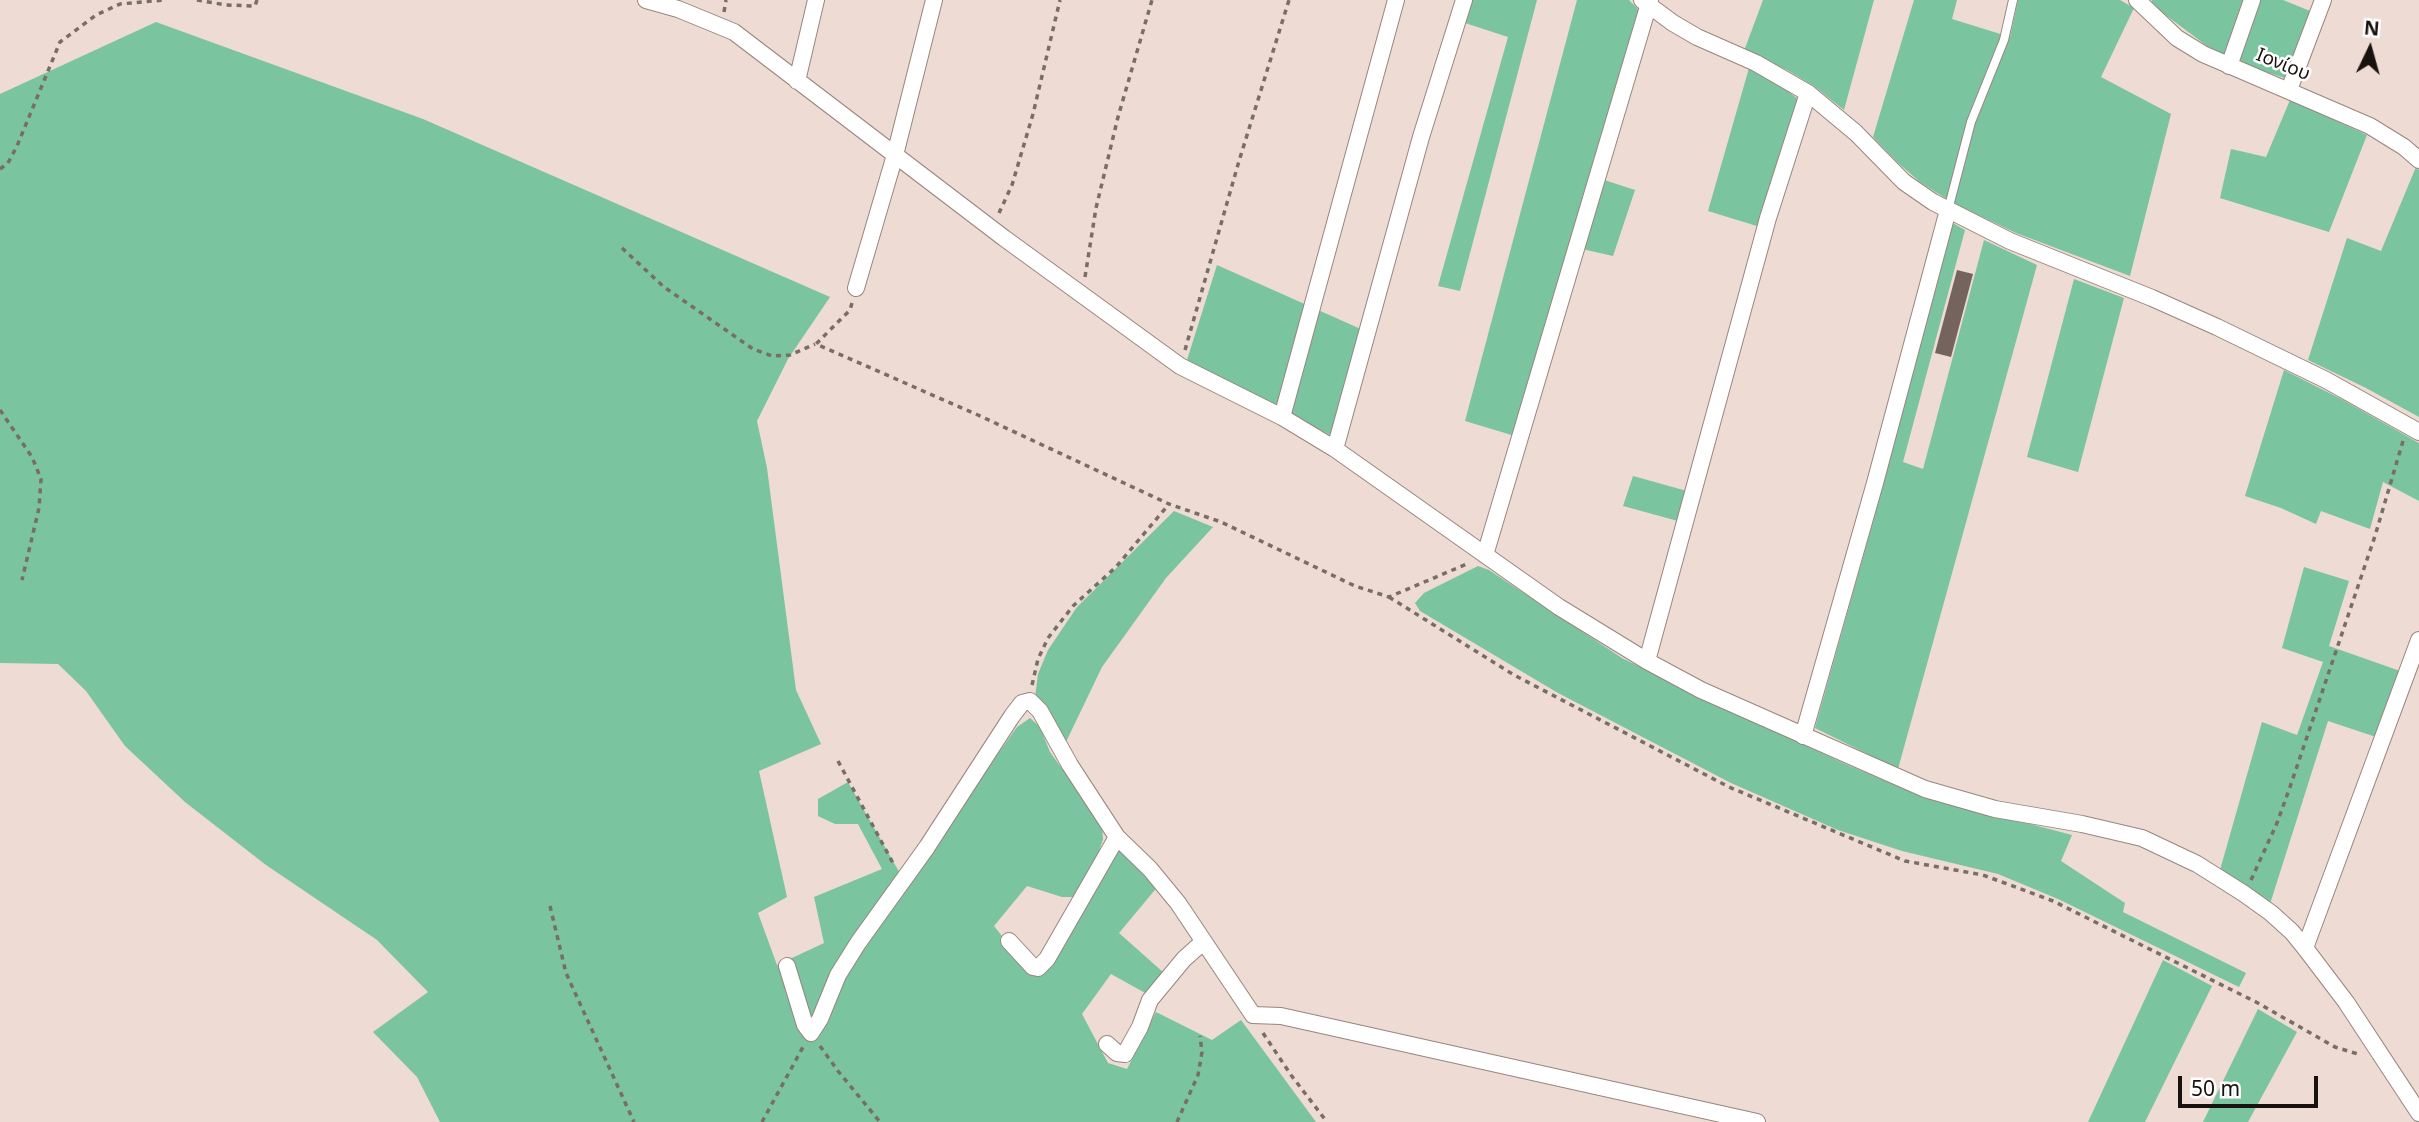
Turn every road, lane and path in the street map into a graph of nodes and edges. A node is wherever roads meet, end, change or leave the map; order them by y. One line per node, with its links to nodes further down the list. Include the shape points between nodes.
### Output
1 (164, 0): 25 (path, via 120,4 96,15 61,42 17,145)
2 (197, 0): 18 (path)
3 (250, 0): 18 (path)
4 (257, 0): 18 (path)
5 (646, 0): 20 (street, via 734,33)
6 (816, 0): 20 (street)
7 (934, 0): 23 (street)
8 (1060, 0): 27 (path, via 1012,185)
9 (1152, 0): 30 (path, via 1096,208)
10 (1290, 0): 32 (path)
11 (1396, 0): 34 (street)
12 (1464, 0): 36 (street)
13 (2013, 0): 26 (lane, via 2004,40 1970,122)
14 (2252, 0): 19 (street)
15 (2323, 0): 21 (street)
16 (2142, 1): 19 (street, Ιονίου, via 2177,37)
17 (1647, 2): 22 (street, via 1698,37); 38 (street)
18 (255, 6)
19 (2229, 66): 21 (street, Ιονίου)
20 (796, 81): 23 (street)
21 (2289, 90): 24 (street, Ιονίου, via 2370,126)
22 (1808, 93): 26 (street, via 1904,182); 42 (street, via 1768,218)
23 (895, 155): 27 (street); 29 (street)
24 (2419, 160)
25 (0, 169)
26 (1948, 210): 35 (street, via 2010,241 2217,327); 44 (street)
27 (992, 229): 30 (street)
28 (622, 248): 31 (path, via 664,287 753,349 772,356 790,355)
29 (856, 288): 31 (path, via 850,310)
30 (1084, 297): 32 (street)
31 (816, 344): 37 (path)
32 (1180, 366): 34 (street)
33 (0, 410): 39 (path, via 32,457 41,479)
34 (1282, 417): 36 (street)
35 (2415, 429): 48 (path, via 2398,456 2281,811)
36 (1335, 449): 38 (street)
37 (1169, 504): 40 (path, via 1222,522 1355,586); 43 (path, via 1048,638 1038,659)
38 (1485, 555): 40 (path); 42 (street)
39 (22, 580)
40 (1389, 597): 58 (path, via 1514,676 1729,786 1905,861 1983,875 2053,901 2256,1002 2335,1047)
41 (2419, 640): 52 (street)
42 (1647, 661): 44 (street)
43 (1030, 701): 46 (street); 47 (street, via 1022,702)
44 (1803, 736): 48 (street, via 1940,794 2142,838)
45 (838, 761): 47 (path, via 889,858)
46 (1116, 837): 50 (street, via 1038,968); 51 (street, via 1150,869)
47 (904, 877): 55 (street, via 838,975)
48 (2243, 892): 52 (street)
49 (550, 906): 60 (path, via 566,973)
50 (1009, 941)
51 (1203, 942): 54 (street); 57 (street, via 1150,1000 1125,1054)
52 (2305, 948): 58 (street)
53 (787, 967): 55 (street)
54 (1253, 1015): 64 (path); 65 (street, via 1281,1016)
55 (811, 1033): 61 (path); 62 (path)
56 (1199, 1036): 63 (path, via 1198,1075)
57 (1107, 1044)
58 (2383, 1061): 59 (street)
59 (2419, 1113)
60 (634, 1122)
61 (762, 1122)
62 (880, 1122)
63 (1177, 1122)
64 (1327, 1122)
65 (1757, 1122)

